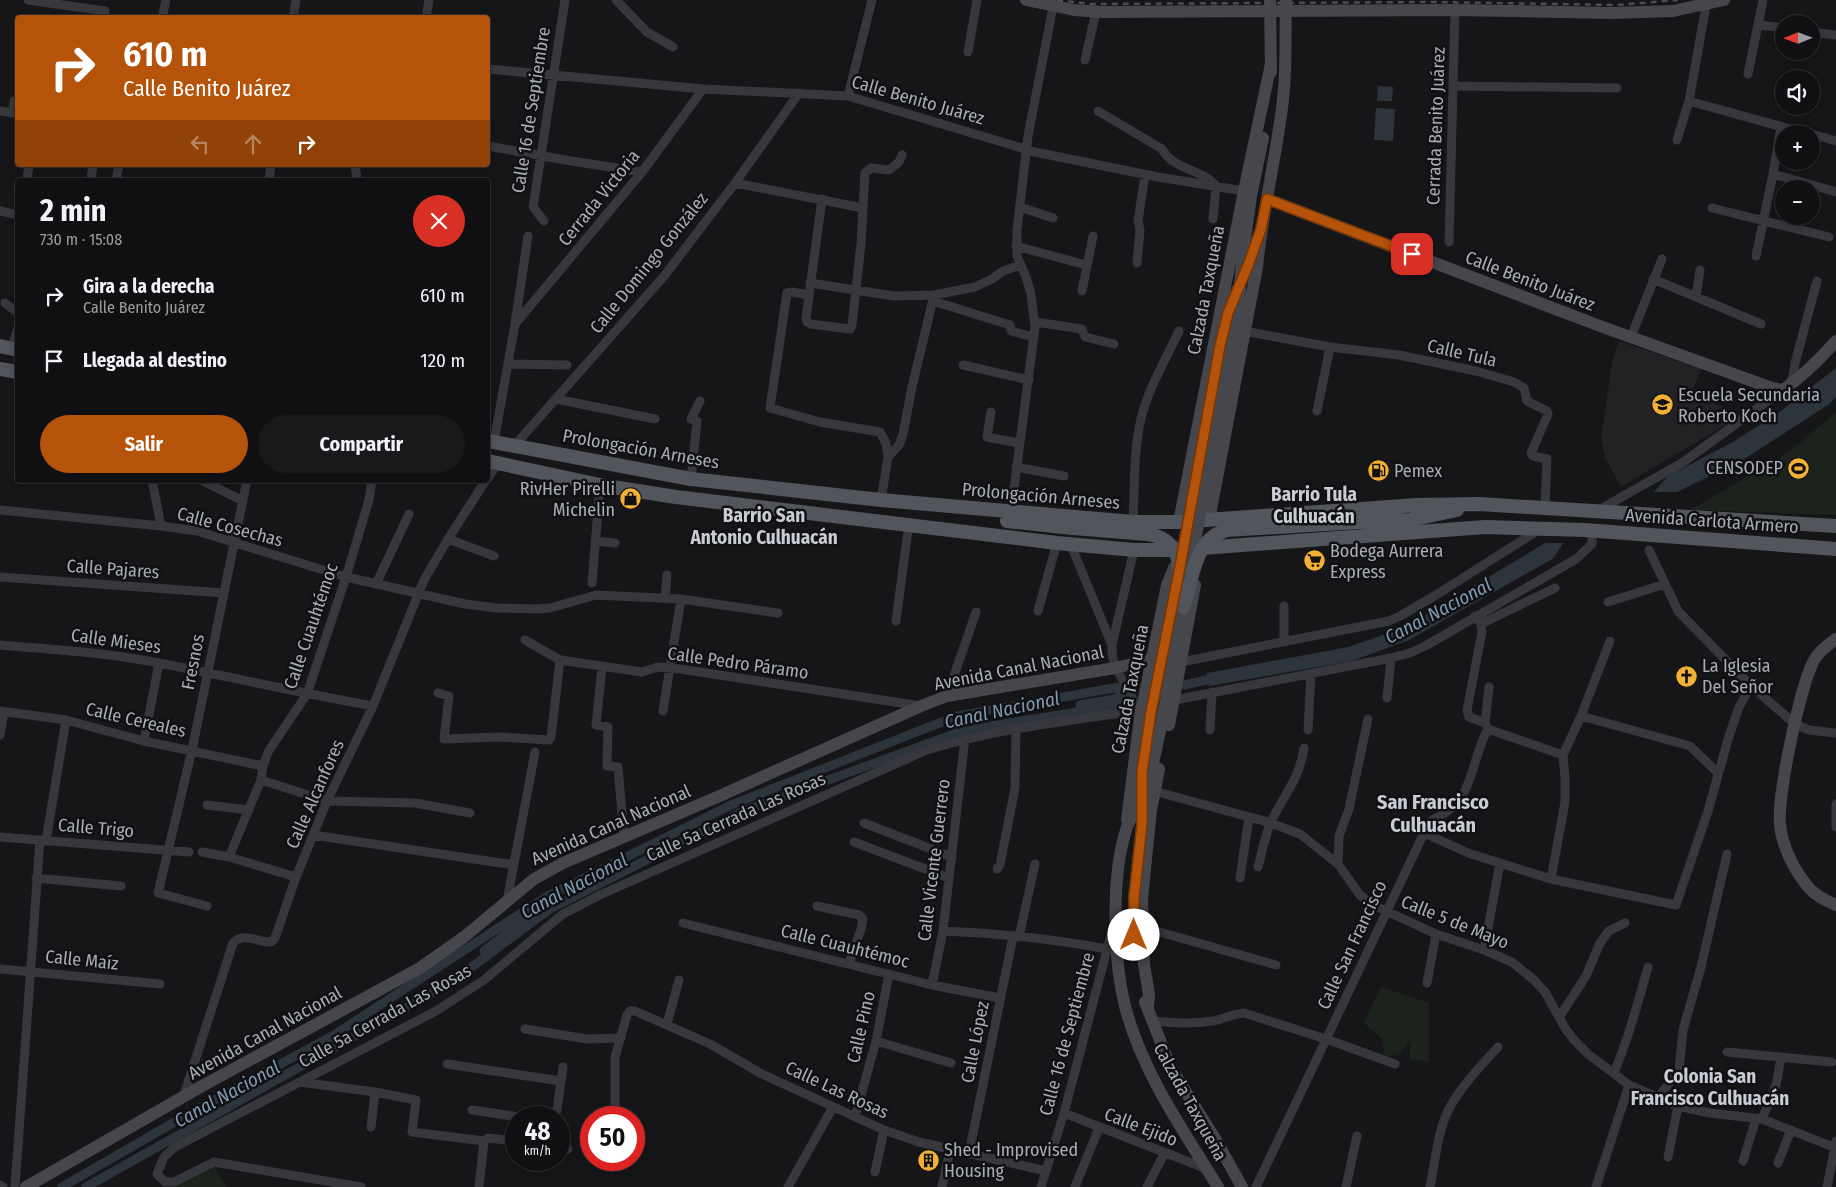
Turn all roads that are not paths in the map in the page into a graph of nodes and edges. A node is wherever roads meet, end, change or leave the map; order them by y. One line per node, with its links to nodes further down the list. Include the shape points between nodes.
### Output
1 (28, 0): 18 (street)
2 (166, 0): 21 (street)
3 (296, 0): 22 (street)
4 (428, 0): 23 (street)
5 (565, 0): 34 (street, Calle 16 de Septiembre)
6 (616, 0): 28 (street, via 647,32)
7 (872, 0): 39 (street)
8 (977, 0): 29 (street)
9 (1026, 0): 14 (main road)
10 (1561, 0): 20 (main road)
11 (1724, 0): 13 (main road)
12 (1763, 0): 24 (street)
13 (1706, 2): 20 (main road, via 1673,11); 40 (street)
14 (1054, 3): 19 (main road); 49 (street)
15 (1286, 5): 16 (main road); 17 (main road); 61 (main road, Calzada Taxqueña, via 1284,96)
16 (1270, 6): 19 (main road); 31 (main road, Calzada Taxqueña)
17 (1455, 10): 20 (main road); 35 (street, Cerrada Benito Juárez)
18 (105, 11)
19 (1096, 12): 30 (street)
20 (1560, 13)
21 (163, 15)
22 (294, 15)
23 (426, 15)
24 (1759, 25): 25 (street); 33 (street)
25 (1775, 27)
26 (1820, 33): 27 (street)
27 (1836, 35)
28 (673, 47)
29 (968, 52)
30 (1085, 60)
31 (1271, 64): 58 (main road, Calzada Taxqueña); 178 (main road, Calzada Taxqueña, bridge, via 1273,90 1251,196 1238,315)
32 (490, 69): 34 (street, Calle Benito Juárez)
33 (1748, 74)
34 (553, 76): 37 (street, Calle Benito Juárez); 51 (street, Calle 16 de Septiembre)
35 (1453, 86): 36 (street); 75 (street, Cerrada Benito Juárez)
36 (1617, 88)
37 (703, 89): 38 (street, Calle Benito Juárez); 53 (street, Cerrada Victoria)
38 (799, 93): 39 (street, Calle Benito Juárez); 56 (street, Calle Domingo González)
39 (848, 96): 49 (street, Calle Benito Juárez)
40 (1690, 100): 44 (street); 46 (street)
41 (15, 101): 42 (street, via 13,113)
42 (0, 111)
43 (1098, 112): 57 (street, via 1162,149 1167,158 1210,178)
44 (1775, 125)
45 (1820, 137): 47 (street)
46 (1677, 140)
47 (1836, 141)
48 (490, 146): 51 (street)
49 (1026, 149): 55 (street, Calle Benito Juárez); 62 (street)
50 (902, 155): 63 (street, via 889,170 867,170)
51 (540, 156): 53 (street); 69 (street, Calle 16 de Septiembre, via 533,207)
52 (1775, 162): 54 (street)
53 (642, 172): 94 (street, Cerrada Victoria)
54 (1773, 174): 59 (street); 70 (street)
55 (1145, 175): 57 (street, Calle Benito Juárez); 79 (street, via 1138,222)
56 (735, 183): 60 (street); 112 (street, Calle Domingo González, via 665,275)
57 (1216, 186): 58 (street, Calle Benito Juárez); 68 (street)
58 (1244, 191): 125 (main road, Calzada Taxqueña)
59 (1836, 192)
60 (822, 199): 63 (street); 85 (street)
61 (1267, 199): 71 (main road, Calzada Taxqueña); 100 (main road, Calle Benito Juárez)
62 (1020, 207): 67 (street); 76 (street)
63 (863, 208): 87 (street)
64 (1712, 208): 70 (street)
65 (0, 211): 66 (street)
66 (15, 214)
67 (1053, 218)
68 (1213, 219)
69 (544, 220)
70 (1763, 221): 74 (street); 77 (street)
71 (1261, 229): 97 (main road, Calzada Taxqueña); 162 (main road, Calzada Taxqueña, bridge, via 1228,313 1220,346)
72 (528, 236): 94 (street)
73 (1093, 236): 81 (street)
74 (1829, 237)
75 (1449, 242)
76 (1016, 246): 80 (street); 81 (street)
77 (1756, 256)
78 (1662, 259): 83 (street)
79 (1137, 263)
80 (1020, 265): 90 (street, via 974,287); 93 (street, via 1029,286)
81 (1086, 265): 86 (street)
82 (1700, 270): 89 (street)
83 (1653, 279): 89 (street); 100 (street)
84 (1817, 281): 111 (street, via 1793,376)
85 (810, 283): 87 (street); 88 (street)
86 (1082, 290)
87 (856, 291): 88 (street, via 850,329 807,322); 90 (street)
88 (809, 294): 120 (street, via 787,293 770,408 820,422 880,432)
89 (1696, 297): 95 (street)
90 (933, 298): 99 (street, via 1010,324 1011,331); 120 (street, via 904,434)
91 (5, 303): 92 (street)
92 (15, 311)
93 (1035, 322): 99 (street); 102 (street, via 1082,330 1085,337)
94 (515, 324): 105 (street)
95 (1761, 324)
96 (1179, 331): 143 (street, via 1141,418)
97 (1244, 331): 103 (street, Calle Tula); 131 (main road, Calzada Taxqueña)
98 (15, 336): 104 (street)
99 (1034, 336): 110 (street)
100 (1632, 337): 111 (main road, Calle Benito Juárez, via 1772,388)
101 (1835, 340): 111 (main road, via 1802,376)
102 (1114, 344)
103 (1330, 347): 114 (street); 137 (street, Calle Tula, via 1399,355 1514,382 1524,388 1527,401 1548,414 1531,453 1547,459)
104 (10, 349)
105 (508, 364): 106 (street); 117 (street)
106 (567, 365)
107 (964, 365): 110 (street)
108 (0, 369): 109 (main road)
109 (15, 372)
110 (1029, 380): 118 (street)
111 (1786, 388): 140 (street, via 1682,464)
112 (556, 399): 116 (street); 119 (street, Calle Domingo González)
113 (700, 401): 124 (street, via 691,419 697,421)
114 (1317, 411)
115 (991, 412): 118 (street, via 987,437)
116 (655, 419)
117 (491, 441): 119 (main road, Prolongación Arneses)
118 (1019, 443): 122 (street)
119 (515, 445): 124 (main road, Prolongación Arneses)
120 (888, 457): 133 (street)
121 (492, 462): 132 (main road)
122 (1016, 467): 123 (street); 139 (street)
123 (1064, 476)
124 (691, 480): 133 (main road, Prolongación Arneses)
125 (1186, 482): 131 (main road, via 1188,490 1198,496 1209,494); 144 (main road, Calzada Taxqueña)
126 (153, 483): 146 (street)
127 (207, 483): 134 (street)
128 (246, 483): 134 (street, Fresnos)
129 (372, 483): 165 (street, Calle Cuauhtémoc)
130 (484, 483): 150 (street, Calle Alcanfores)
131 (1215, 484): 142 (main road, Calzada Taxqueña)
132 (600, 485): 145 (main road); 151 (street)
133 (881, 500): 135 (main road, Prolongación Arneses)
134 (243, 501): 152 (street, Fresnos)
135 (898, 502): 139 (main road, Prolongación Arneses); 162 (main road, bridge, via 952,516 1148,534 1160,537 1174,549)
136 (1479, 504): 137 (main road, Prolongación Arneses); 142 (main road, Prolongación Arneses, via 1417,505); 178 (main road, bridge, via 1410,520 1227,530 1207,542 1199,553)
137 (1546, 507): 140 (main road, Prolongación Arneses)
138 (0, 510): 146 (street, Calle Cosechas)
139 (1011, 512): 143 (main road, Prolongación Arneses)
140 (1596, 512): 147 (main road, Avenida Carlota Armero)
141 (408, 514): 167 (street)
142 (1209, 520): 144 (main road, Prolongación Arneses)
143 (1133, 522): 144 (main road, Prolongación Arneses)
144 (1179, 522)
145 (909, 524): 153 (main road); 183 (street)
146 (161, 526): 152 (street, Calle Cosechas)
147 (1836, 526)
148 (1540, 529): 149 (main road); 155 (main road, via 1463,527); 187 (street, via 1400,616)
149 (1590, 535): 156 (main road, Avenida Carlota Armero); 182 (street, via 1576,559)
150 (448, 538): 161 (street); 173 (street, Calle Alcanfores)
151 (595, 541): 154 (street); 166 (street)
152 (234, 542): 165 (street, Calle Cosechas); 172 (street, Fresnos)
153 (1057, 542): 158 (main road); 179 (street)
154 (615, 543)
155 (1203, 548): 159 (main road); 171 (main road, Calzada Taxqueña)
156 (1836, 549)
157 (1073, 550): 189 (street)
158 (1134, 550): 159 (main road); 189 (street)
159 (1176, 550): 169 (main road, Calzada Taxqueña, via 1184,554 1184,560 1174,568)
160 (1649, 550): 168 (street)
161 (494, 556)
162 (1179, 572): 292 (main road, Calzada Taxqueña, bridge, via 1142,772 1142,825 1134,898 1136,965)
163 (667, 575): 174 (street)
164 (0, 577): 172 (street, Calle Pajares)
165 (346, 577): 167 (street, Calle Cosechas); 204 (street, Calle Cuauhtémoc)
166 (592, 583)
167 (376, 584): 173 (street, Calle Cosechas)
168 (1665, 584): 176 (street); 200 (street, via 1685,620)
169 (1167, 586): 171 (main road, via 1177,580 1183,581); 191 (main road, Calzada Taxqueña)
170 (1555, 588): 182 (street)
171 (1194, 592): 193 (main road, Calzada Taxqueña)
172 (224, 593): 198 (street, Fresnos)
173 (418, 594): 174 (street, Calle Cosechas, via 465,604 537,610 596,595); 208 (street, Calle Alcanfores)
174 (664, 599): 175 (street, Calle Cosechas)
175 (681, 599): 181 (street, Calle Cosechas); 196 (street)
176 (1608, 602)
177 (1284, 606): 187 (street)
178 (1183, 607): 241 (main road, Calzada Taxqueña, via 1150,776)
179 (1038, 611)
180 (976, 612): 205 (street)
181 (778, 613)
182 (1478, 620): 190 (street, via 1410,653); 217 (street, via 1482,632 1468,713 1469,717)
183 (896, 621)
184 (1836, 639): 216 (main road, via 1816,658)
185 (525, 640): 192 (street, Calle Pedro Páramo)
186 (1610, 641): 213 (street)
187 (1284, 642): 193 (street)
188 (0, 645): 194 (street, Calle Mieses, via 97,653)
189 (1112, 645): 197 (street, via 1111,658)
190 (1391, 658): 199 (street); 206 (street)
191 (1153, 659): 197 (main road, Avenida Canal Nacional); 212 (main road, Calzada Taxqueña)
192 (560, 660): 195 (street, Calle Pedro Páramo); 203 (street, via 549,740 501,737 444,739 449,696)
193 (1181, 662): 207 (main road, Calzada Taxqueña)
194 (159, 663): 198 (street, Calle Mieses); 224 (street)
195 (602, 667): 196 (street, Calle Pedro Páramo, via 642,672); 245 (street, via 596,724 608,726 607,766 618,767)
196 (671, 668): 209 (street, Calle Pedro Páramo); 210 (street)
197 (1115, 668): 205 (main road, Avenida Canal Nacional); 212 (street)
198 (207, 674): 204 (street, Calle Mieses); 226 (street, Fresnos)
199 (1311, 674): 202 (street); 220 (street)
200 (1751, 686): 216 (street); 230 (street, via 1739,707)
201 (1490, 687): 217 (street, Calle San Francisco)
202 (1212, 692): 207 (street); 219 (street)
203 (438, 693)
204 (307, 694): 208 (street, Calle Mieses); 229 (street, Calle Cuauhtémoc, via 268,752)
205 (947, 696): 209 (main road, Avenida Canal Nacional)
206 (1387, 698)
207 (1175, 700): 232 (main road, Calzada Taxqueña)
208 (373, 706): 233 (street, Calle Alcanfores)
209 (921, 706): 245 (main road, Avenida Canal Nacional)
210 (664, 711)
211 (2, 712): 215 (street, Calle Cereales); 222 (street)
212 (1138, 715): 218 (street, Calle 5a Cerrada Las Rosas); 241 (main road, Calzada Taxqueña)
213 (1581, 716): 228 (street); 230 (street, via 1690,746)
214 (1368, 719): 256 (street, via 1349,809 1338,836)
215 (66, 720): 224 (street, Calle Cereales); 247 (street)
216 (1795, 724): 221 (street, via 1809,730); 268 (main road, via 1780,808 1782,833 1789,857 1806,884 1821,898)
217 (1486, 726): 228 (street); 243 (street, Calle San Francisco, via 1460,800 1426,824)
218 (1016, 728): 223 (street, Calle 5a Cerrada Las Rosas); 260 (street, via 1015,788)
219 (1210, 730)
220 (1308, 730)
221 (1836, 733)
222 (0, 735)
223 (965, 738): 254 (street, Calle Vicente Guerrero); 310 (street, Calle 5a Cerrada Las Rosas, via 907,758 563,914 484,980 436,1011)
224 (144, 741): 226 (street, Calle Cereales)
225 (1304, 748): 239 (street, via 1296,778)
226 (192, 750): 229 (street, Calle Cereales); 249 (street, Fresnos)
227 (536, 752): 258 (street)
228 (1563, 755): 265 (street, via 1565,802)
229 (263, 766): 231 (street, Calle Cuauhtémoc)
230 (1718, 773): 265 (street, via 1676,905)
231 (261, 780): 233 (street); 236 (street, Calle Cuauhtémoc)
232 (1154, 791): 238 (street, Calle 5 de Mayo); 275 (main road, Calzada Taxqueña)
233 (326, 801): 237 (street, via 416,803); 244 (street, Calle Alcanfores)
234 (1836, 804): 242 (street)
235 (207, 805): 236 (street)
236 (248, 810): 253 (street, Calle Cuauhtémoc)
237 (470, 813)
238 (1249, 817): 239 (street, Calle 5 de Mayo); 264 (street)
239 (1271, 822): 256 (street, Calle 5 de Mayo, via 1300,834); 259 (street)
240 (864, 823): 254 (street)
241 (1127, 826): 272 (main road, Calzada Taxqueña, via 1120,861)
242 (1836, 827)
243 (1424, 833): 257 (street); 271 (street, Calle San Francisco)
244 (313, 835): 258 (street); 261 (street, Calle Alcanfores)
245 (624, 836): 267 (main road, Avenida Canal Nacional, via 534,879)
246 (0, 837): 247 (street, Calle Trigo)
247 (43, 840): 249 (street, Calle Trigo); 262 (street)
248 (854, 842): 263 (street)
249 (169, 851): 250 (street, Calle Trigo); 269 (street, Fresnos, via 158,893)
250 (189, 852)
251 (202, 852): 253 (street)
252 (1727, 854): 313 (street, via 1683,1030 1679,1071)
253 (229, 857): 261 (street)
254 (952, 857): 263 (street, Calle Vicente Guerrero)
255 (1035, 864): 278 (street, Calle López)
256 (1338, 864): 271 (street, Calle 5 de Mayo, via 1360,895)
257 (1500, 864): 265 (street); 280 (street)
258 (514, 865): 267 (street)
259 (1258, 867)
260 (997, 869)
261 (296, 877): 314 (street, Calle Alcanfores, via 275,938 265,942 244,937 233,943)
262 (36, 878): 266 (street); 285 (street)
263 (949, 878): 276 (street, Calle Vicente Guerrero)
264 (1240, 878)
265 (1551, 879)
266 (121, 886)
267 (507, 901): 314 (main road, Avenida Canal Nacional, via 420,968)
268 (1836, 905)
269 (207, 906)
270 (817, 906): 281 (street, via 859,915 863,919)
271 (1386, 912): 277 (street, Calle 5 de Mayo); 298 (street, Calle San Francisco)
272 (1116, 918): 279 (street, Calle 16 de Septiembre); 329 (main road, Calzada Taxqueña, via 1118,969 1126,1011 1145,1062)
273 (684, 922): 281 (street, Calle Cuauhtémoc)
274 (1625, 923): 293 (street, via 1609,931 1586,976)
275 (1142, 927): 282 (street); 292 (main road, Calzada Taxqueña)
276 (943, 931): 278 (street); 290 (street, Calle Vicente Guerrero)
277 (1436, 934): 280 (street, Calle 5 de Mayo); 288 (street)
278 (1016, 937): 279 (street); 291 (street, Calle López)
279 (1107, 949): 320 (street, Calle 16 de Septiembre)
280 (1484, 950): 293 (street, Calle 5 de Mayo, via 1512,962 1534,980 1546,992)
281 (849, 963): 286 (street, Calle Cuauhtémoc)
282 (1276, 966)
283 (1648, 966): 308 (street, via 1624,1050)
284 (0, 969): 285 (street, Calle Maíz)
285 (29, 971): 289 (street, Calle Maíz); 347 (street)
286 (889, 974): 290 (street, Calle Cuauhtémoc); 299 (street, Calle Pino)
287 (679, 980): 295 (street)
288 (1427, 983)
289 (160, 984)
290 (932, 985): 291 (street, Calle Cuauhtémoc)
291 (1000, 998): 336 (street, Calle López)
292 (1148, 1007): 294 (main road, Calzada Taxqueña)
293 (1560, 1016): 308 (street, Calle 5 de Mayo, via 1574,1040)
294 (1153, 1021): 298 (street, via 1183,1024 1244,1013); 324 (main road, Calzada Taxqueña, via 1171,1068)
295 (667, 1024): 297 (street, Calle Las Rosas, via 630,1011); 318 (street, Calle Las Rosas)
296 (525, 1030): 297 (street, via 587,1039)
297 (621, 1038): 316 (street, via 615,1057)
298 (1326, 1039): 306 (street); 358 (street, Calle San Francisco)
299 (876, 1041): 304 (street); 322 (street, Calle Pino)
300 (1498, 1047): 360 (street, via 1448,1112)
301 (1727, 1052): 302 (street)
302 (1781, 1058): 303 (street); 323 (street, via 1776,1085)
303 (1832, 1062)
304 (951, 1063)
305 (447, 1064): 309 (street)
306 (1395, 1064)
307 (562, 1067): 309 (street)
308 (1614, 1073): 311 (street, Calle 5 de Mayo)
309 (561, 1080): 315 (street)
310 (300, 1082): 312 (street); 349 (street, Calle 5a Cerrada Las Rosas, via 175,1146 164,1158 157,1174 164,1182 174,1182 214,1162)
311 (1630, 1085): 313 (street, Calle 5 de Mayo); 361 (street)
312 (375, 1092): 325 (street); 331 (street, via 416,1100 412,1132)
313 (1658, 1097): 317 (street, Calle 5 de Mayo)
314 (183, 1098): 348 (main road, Avenida Canal Nacional)
315 (558, 1106)
316 (614, 1106)
317 (1678, 1106): 323 (street, Calle 5 de Mayo); 339 (street)
318 (833, 1107): 322 (street, Calle Las Rosas); 351 (street)
319 (472, 1110): 321 (street)
320 (1064, 1113): 326 (street, Calle Ejido); 343 (street, Calle 16 de Septiembre)
321 (505, 1115)
322 (855, 1117): 327 (street, Calle Las Rosas)
323 (1759, 1119): 328 (street, Calle 5 de Mayo); 340 (street)
324 (1203, 1120): 329 (main road, via 1198,1134 1188,1135); 333 (main road, Calzada Taxqueña)
325 (371, 1127)
326 (1099, 1128): 337 (street, Calle Ejido); 354 (street)
327 (884, 1130): 335 (street, Calle Las Rosas); 344 (street)
328 (1791, 1130): 334 (street, Calle 5 de Mayo); 341 (street)
329 (1184, 1131): 338 (main road, Calzada Taxqueña)
330 (1357, 1136): 359 (street)
331 (488, 1139): 332 (street); 350 (street)
332 (505, 1140)
333 (1217, 1142): 338 (main road, via 1203,1142 1198,1150); 357 (main road, Calzada Taxqueña)
334 (1835, 1146): 362 (street)
335 (950, 1150): 336 (street, Calle Las Rosas); 352 (street)
336 (969, 1153): 343 (street, Calle Las Rosas)
337 (1164, 1154): 342 (street, Calle Ejido); 355 (street)
338 (1199, 1156): 342 (main road, Calzada Taxqueña)
339 (1668, 1157)
340 (1743, 1161)
341 (1778, 1163)
342 (1207, 1169): 356 (main road, Calzada Taxqueña)
343 (1046, 1171): 353 (street, Calle 16 de Septiembre)
344 (876, 1172)
345 (0, 1185): 346 (street)
346 (4, 1187)
347 (15, 1187)
348 (26, 1187)
349 (361, 1187)
350 (479, 1187)
351 (788, 1187)
352 (942, 1187)
353 (1041, 1187)
354 (1075, 1187)
355 (1147, 1187)
356 (1218, 1187)
357 (1242, 1187)
358 (1256, 1187)
359 (1346, 1187)
360 (1430, 1187)
361 (1596, 1187)
362 (1826, 1187)

